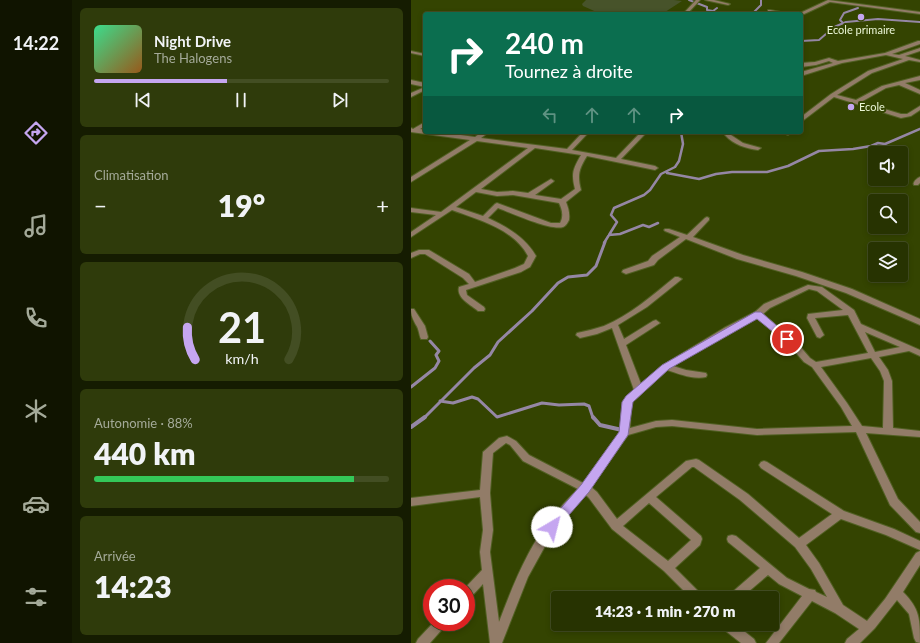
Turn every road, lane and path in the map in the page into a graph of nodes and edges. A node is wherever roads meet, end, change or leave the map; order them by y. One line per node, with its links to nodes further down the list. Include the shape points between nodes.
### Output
1 (698, 0): 6 (street)
2 (707, 0): 4 (street)
3 (831, 1): 8 (street); 9 (street)
4 (728, 4)
5 (770, 11): 7 (street)
6 (687, 12)
7 (775, 12)
8 (803, 13)
9 (920, 13)
10 (920, 42): 13 (street)
11 (920, 49): 15 (street)
12 (411, 52): 14 (street)
13 (886, 54): 15 (street); 18 (street)
14 (423, 55)
15 (899, 58): 16 (street)
16 (907, 59): 17 (street); 28 (street, via 870,72)
17 (920, 62)
18 (838, 63): 19 (street, via 829,59); 20 (street)
19 (803, 65)
20 (803, 73)
21 (920, 78): 23 (street)
22 (411, 82): 24 (street)
23 (899, 84): 26 (street); 29 (street, via 884,87)
24 (423, 86)
25 (423, 88): 27 (street)
26 (920, 92)
27 (411, 95)
28 (833, 95): 29 (street); 31 (street)
29 (857, 102): 30 (street, via 901,116 909,116)
30 (920, 108)
31 (803, 118)
32 (423, 125): 33 (street)
33 (412, 131): 34 (street)
34 (423, 132)
35 (436, 134): 40 (street)
36 (483, 134): 40 (street)
37 (584, 134): 43 (street)
38 (642, 134): 45 (street)
39 (727, 134): 42 (street, via 736,142)
40 (475, 139): 41 (street); 47 (street)
41 (533, 147): 43 (street); 49 (street)
42 (758, 148)
43 (568, 150): 44 (street)
44 (585, 154): 45 (street); 52 (street, via 576,169 578,190)
45 (617, 160): 46 (street)
46 (655, 168)
47 (411, 180)
48 (551, 181): 51 (street)
49 (475, 190): 50 (street); 54 (street)
50 (502, 193): 51 (street); 53 (street)
51 (530, 195): 52 (street)
52 (562, 201): 53 (street, via 565,222 557,226)
53 (497, 205): 57 (street)
54 (451, 208): 56 (street); 57 (street)
55 (411, 210): 56 (street)
56 (441, 214): 60 (street)
57 (484, 219): 65 (street, via 520,240 532,256 527,265 518,270)
58 (707, 219): 61 (street)
59 (667, 230): 61 (street)
60 (411, 235)
61 (687, 237): 63 (street, via 651,263); 70 (street, via 740,257 849,291)
62 (411, 256): 65 (street, via 427,252 466,276)
63 (626, 272)
64 (678, 279): 72 (street)
65 (474, 285): 66 (street, via 462,291 464,296)
66 (481, 309)
67 (411, 311): 76 (street, via 421,326)
68 (851, 312): 69 (street, via 833,298 813,287 808,287 767,306); 73 (street); 74 (street, via 811,316)
69 (758, 314): 81 (street); 82 (street)
70 (920, 322)
71 (656, 323): 77 (street)
72 (614, 324): 75 (street, via 593,334); 77 (street)
73 (858, 326): 78 (street); 80 (street)
74 (820, 335)
75 (580, 336)
76 (424, 337)
77 (622, 344): 84 (street)
78 (907, 349): 79 (street); 80 (street)
79 (920, 353)
80 (873, 355): 81 (street); 86 (street, via 884,370 888,381)
81 (815, 365): 85 (street)
82 (666, 367): 83 (street); 84 (street)
83 (703, 375)
84 (639, 390): 87 (street, via 627,402)
85 (859, 428): 86 (street); 87 (street, via 757,432 665,423); 96 (street, via 894,502)
86 (888, 431): 88 (street)
87 (625, 432): 90 (street)
88 (920, 434)
89 (764, 466): 94 (street)
90 (585, 488): 91 (street, via 526,458 507,439 488,452); 95 (street); 115 (street, via 558,517 545,536 523,575)
91 (485, 493): 93 (street); 103 (street, via 488,530 485,552)
92 (649, 497): 95 (street); 98 (street, via 689,464 696,463 744,498); 101 (street, via 697,539)
93 (411, 502)
94 (840, 514): 98 (street); 99 (street)
95 (616, 526): 101 (street)
96 (920, 529)
97 (732, 540): 102 (street)
98 (799, 544): 109 (street)
99 (920, 546)
100 (920, 556): 108 (street)
101 (668, 568): 105 (street)
102 (767, 569): 106 (street); 107 (street, via 783,581)
103 (488, 571): 104 (street); 115 (street)
104 (475, 585)
105 (691, 591)
106 (741, 591)
107 (811, 593): 109 (street); 117 (street)
108 (897, 593): 110 (street); 113 (street, via 914,610)
109 (839, 608): 110 (street)
110 (867, 628): 118 (street)
111 (433, 631): 114 (street)
112 (735, 631): 116 (street)
113 (920, 638)
114 (422, 643)
115 (495, 643)
116 (750, 643)
117 (771, 643)
118 (851, 643)

